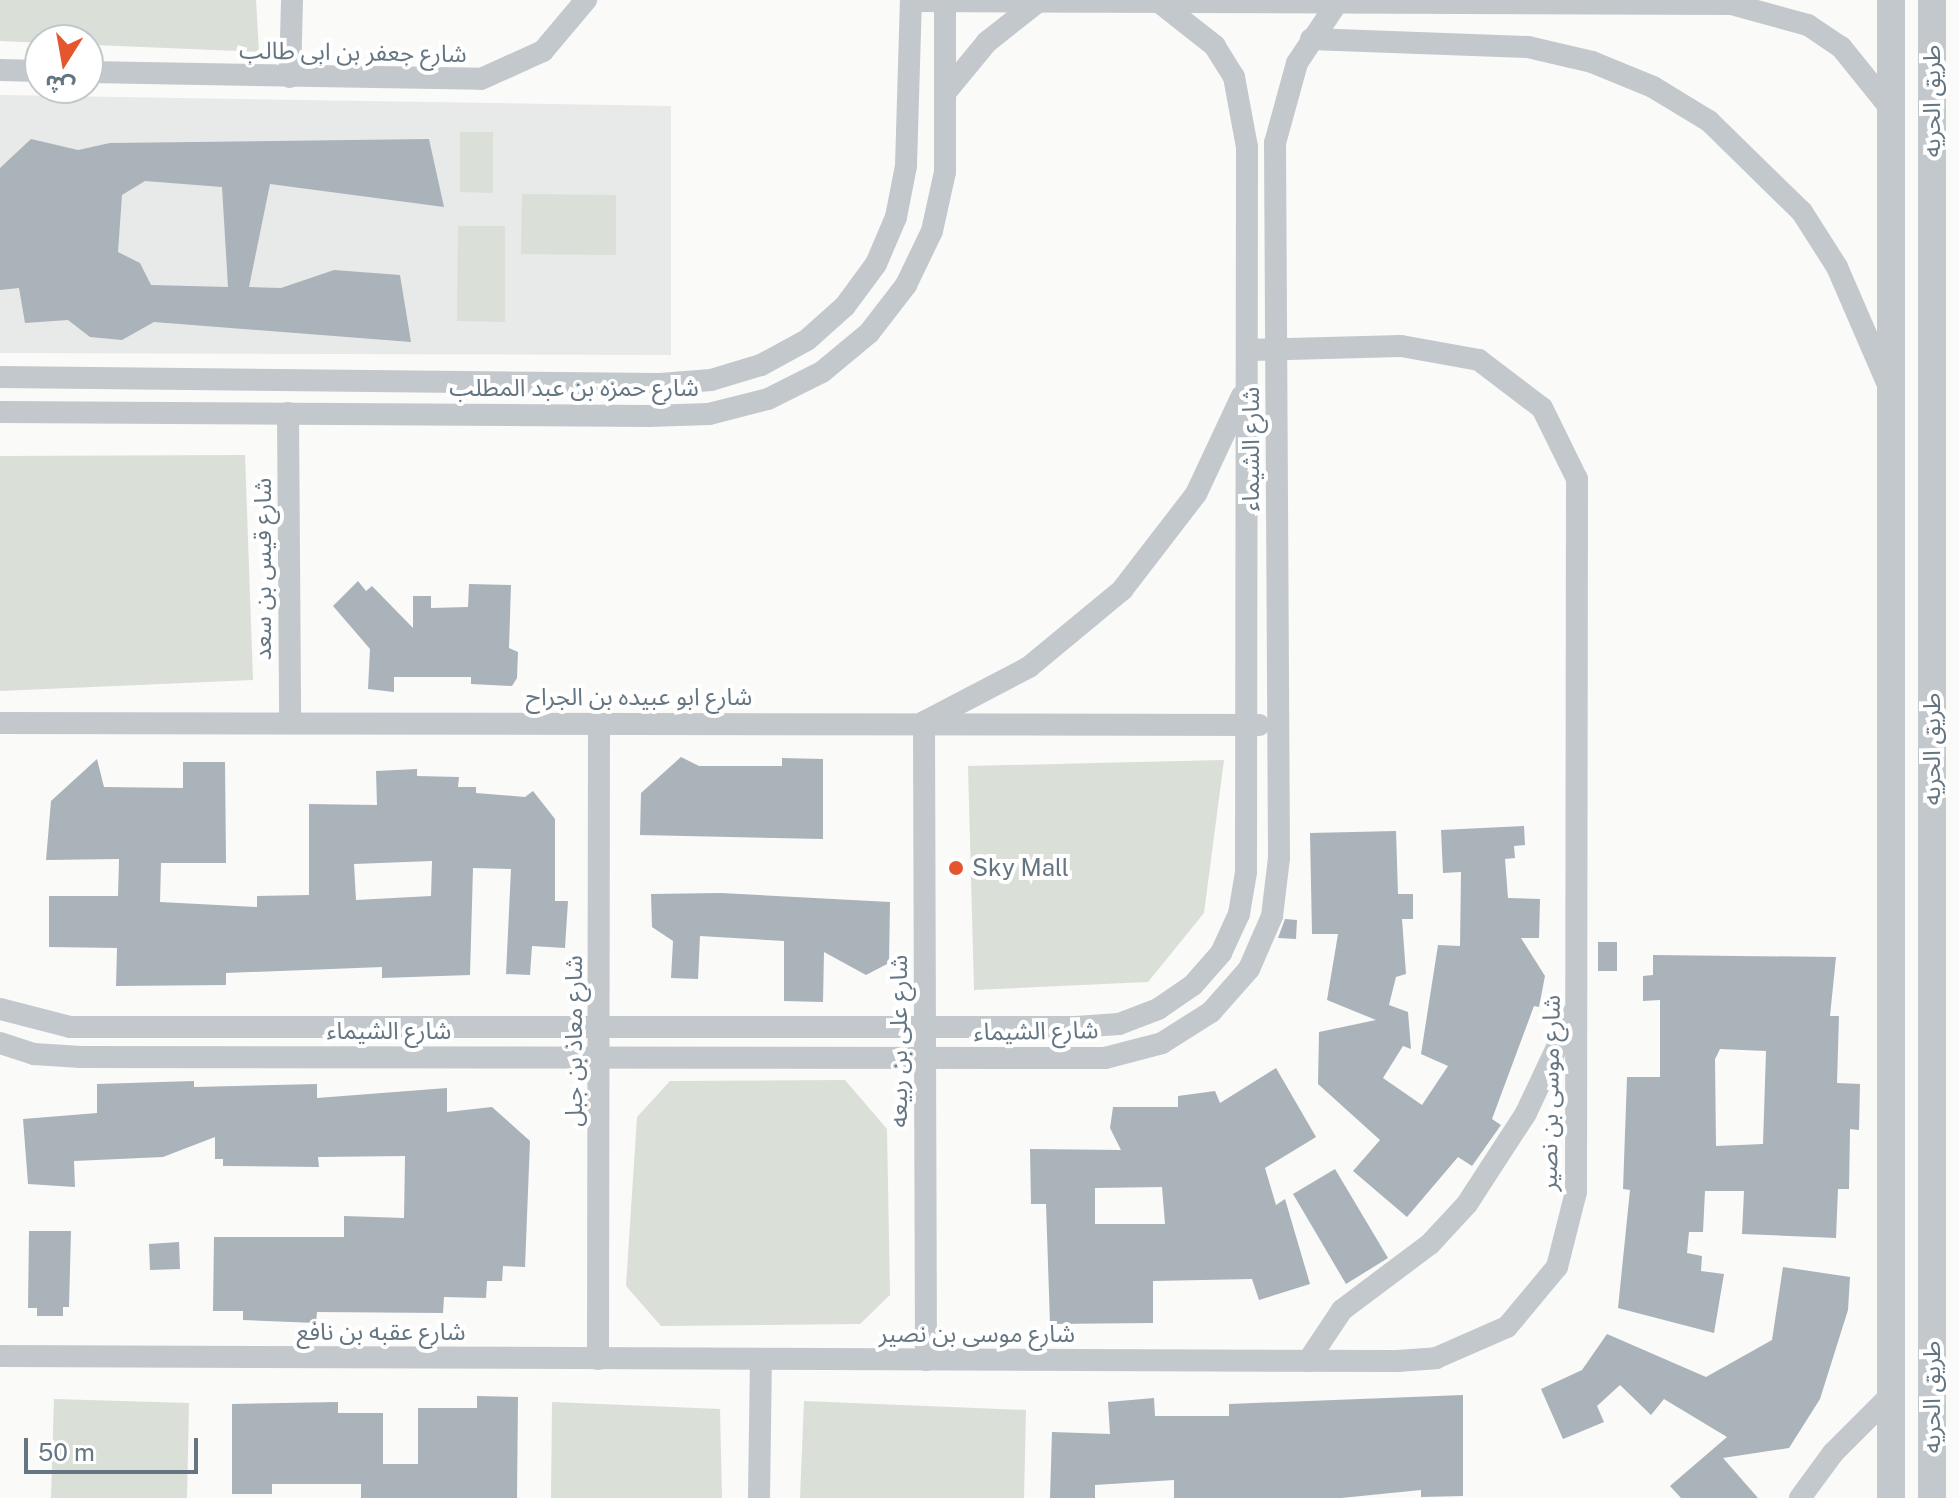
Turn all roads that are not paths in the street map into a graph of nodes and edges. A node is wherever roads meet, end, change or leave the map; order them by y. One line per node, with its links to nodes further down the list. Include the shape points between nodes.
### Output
1 (292, 0): 14 (street)
2 (586, 0): 14 (street, شارع جعفر بن ابى طالب, via 543,51 481,79)
3 (911, 0): 4 (street); 19 (street, شارع حمزه بن عبد المطلب, via 906,166 896,217 876,264 845,306 807,340 761,365 711,380 660,384)
4 (945, 0): 7 (street); 15 (street, شارع حمزه بن عبد المطلب)
5 (1891, 0): 16 (street, طريق الحريه)
6 (1932, 0): 21 (street, طريق الحريه)
7 (1039, 1): 8 (street); 15 (street, via 987,42)
8 (1159, 2): 9 (street); 18 (street, شارع الشيماء, via 1215,46 1245,111)
9 (1339, 2): 10 (street, شارع الشيماء); 16 (street, via 1731,4 1771,11 1841,47)
10 (1311, 39): 17 (street, شارع الشيماء, via 1287,89 1275,143); 22 (street, via 1528,47 1604,67 1709,121 1802,212 1837,267)
11 (0, 70): 12 (street)
12 (24, 71)
13 (104, 72): 14 (street, شارع جعفر بن ابى طالب)
14 (290, 77)
15 (945, 93): 24 (street, شارع حمزه بن عبد المطلب, via 945,172 932,231 906,285 869,333 822,372 768,399 709,414 648,416)
16 (1891, 109): 22 (street, طريق الحريه)
17 (1276, 349): 18 (street, شارع موسى بن نصير); 30 (street, شارع الشيماء); 33 (street, شارع موسى بن نصير, via 1401,346 1479,360 1542,408 1563,442 1581,519)
18 (1247, 350): 20 (street, شارع الشيماء)
19 (1, 377)
20 (1246, 384): 25 (street, via 1196,494 1122,590 1029,667); 29 (street, شارع الشيماء)
21 (1932, 391): 22 (street); 32 (street, طريق الحريه)
22 (1891, 392): 31 (street, طريق الحريه)
23 (0, 412): 24 (street, شارع حمزه بن عبد المطلب)
24 (288, 413): 27 (street, شارع قيس بن سعد)
25 (924, 722): 28 (street, شارع ابو عبيده بن الجراح); 29 (street, شارع ابو عبيده بن الجراح); 36 (street, شارع على بن ربيعه)
26 (0, 723): 27 (street, شارع ابو عبيده بن الجراح)
27 (290, 723): 28 (street, شارع ابو عبيده بن الجراح)
28 (599, 724): 35 (street, شارع معاذ بن جبل)
29 (1246, 725): 30 (street, شارع ابو عبيده بن الجراح); 36 (street, شارع الشيماء, via 1246,872 1239,914 1221,953 1193,985 1158,1009 1119,1024)
30 (1279, 725): 39 (street, شارع الشيماء, via 1272,916 1249,969 1211,1012 1162,1043 1105,1058)
31 (1891, 801): 32 (street); 45 (street, طريق الحريه)
32 (1932, 801): 49 (street, طريق الحريه)
33 (1577, 1004): 44 (street, via 1526,1113 1467,1204 1430,1244 1342,1310); 44 (street, شارع موسى بن نصير, via 1571,1231 1535,1300 1507,1327 1436,1358)
34 (0, 1009): 35 (street, شارع الشيماء, via 70,1027)
35 (600, 1027): 36 (street, شارع الشيماء); 38 (street, شارع معاذ بن جبل)
36 (925, 1027): 39 (street, شارع على بن ربيعه)
37 (0, 1043): 38 (street, شارع الشيماء, via 34,1054 81,1057)
38 (600, 1058): 39 (street, شارع الشيماء); 41 (street, شارع معاذ بن جبل)
39 (925, 1058): 43 (street, شارع على بن ربيعه)
40 (0, 1356): 41 (street, شارع عقبه بن نافع)
41 (598, 1359): 42 (street, شارع عقبه بن نافع)
42 (761, 1360): 43 (street, شارع موسى بن نصير); 46 (street)
43 (926, 1360): 44 (street, شارع موسى بن نصير)
44 (1308, 1361)
45 (1891, 1395): 47 (street, via 1833,1453); 48 (street, طريق الحريه)
46 (759, 1498)
47 (1800, 1498)
48 (1891, 1498)
49 (1932, 1498)

